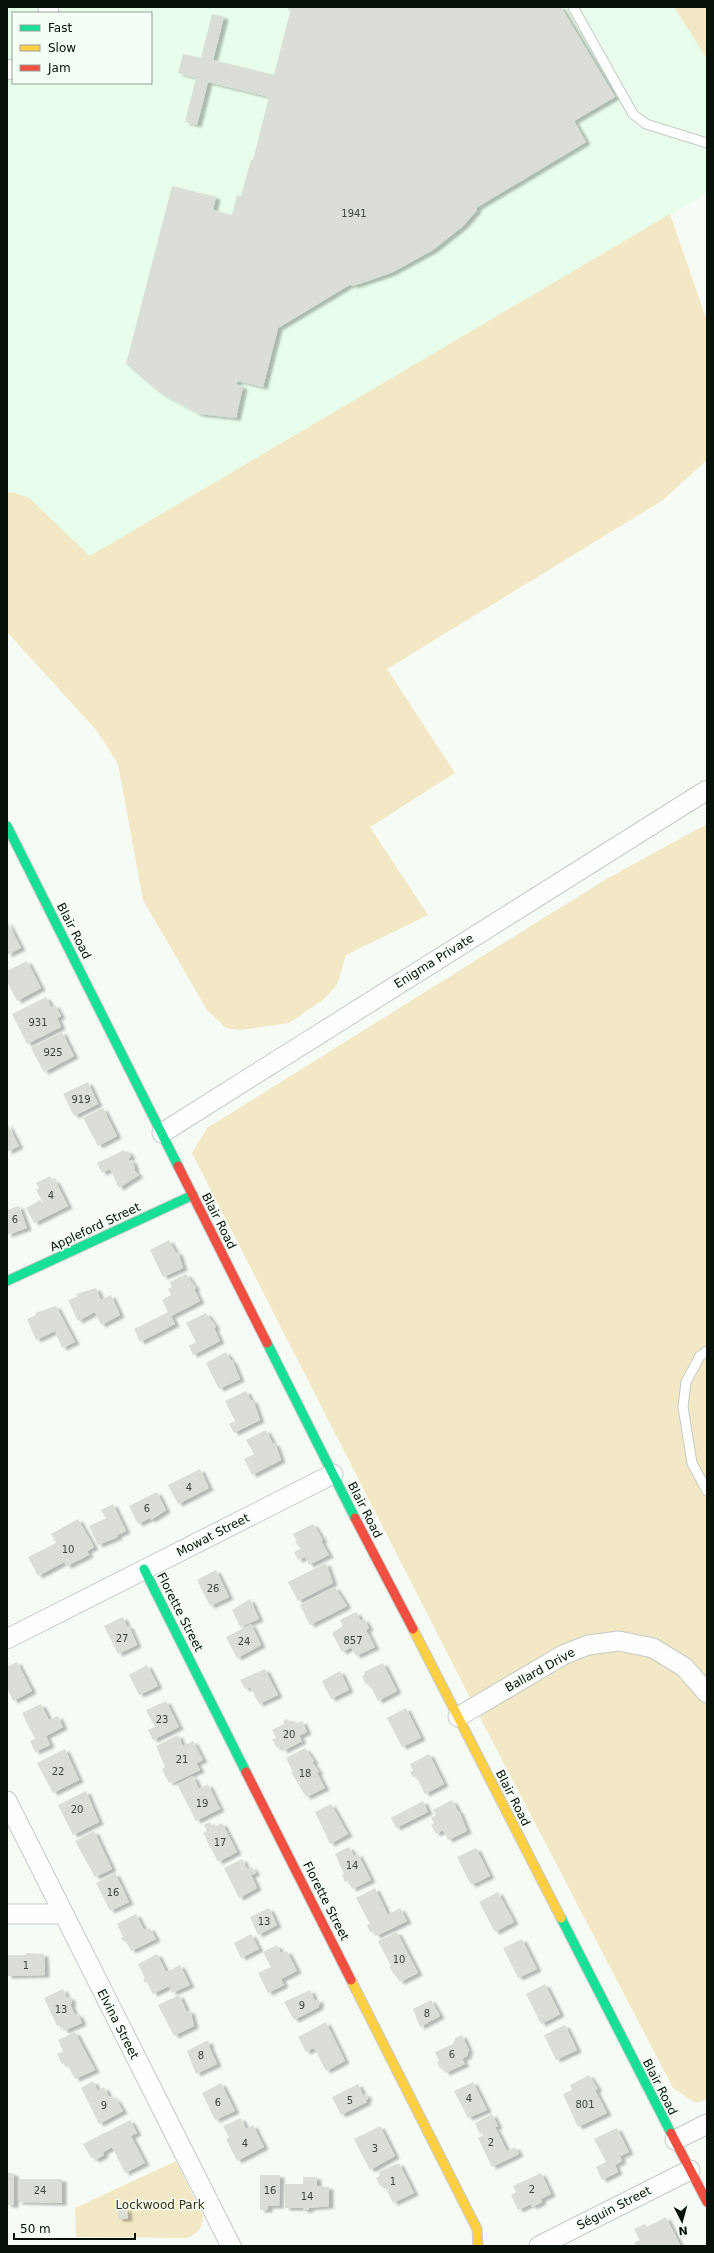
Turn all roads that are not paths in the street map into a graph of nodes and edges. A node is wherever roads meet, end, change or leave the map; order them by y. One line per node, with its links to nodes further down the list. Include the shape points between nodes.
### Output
1 (573, 7): 2 (lane, via 634,114 646,124)
2 (707, 142)
3 (707, 790): 5 (street, Enigma Private)
4 (8, 831): 5 (main road, Blair Road)
5 (162, 1133): 6 (main road, Blair Road)
6 (193, 1195): 7 (main road, Appleford Street); 9 (main road, Blair Road)
7 (7, 1281)
8 (707, 1351): 10 (lane, via 700,1356 686,1382 683,1407 692,1463)
9 (333, 1474): 11 (street, Mowat Street); 14 (main road, Blair Road)
10 (707, 1491)
11 (144, 1569): 12 (street, Mowat Street); 23 (main road, Florette Street, via 477,2229)
12 (7, 1639)
13 (707, 1693): 14 (street, Ballard Drive, via 684,1667 653,1648 619,1641 588,1645 563,1655)
14 (458, 1717): 19 (main road, Blair Road)
15 (7, 1800): 17 (street, Elvina Street)
16 (7, 1914): 17 (street)
17 (63, 1914): 22 (street, Elvina Street)
18 (707, 2124): 19 (street)
19 (675, 2140): 20 (main road, Blair Road)
20 (690, 2170): 21 (main road, Blair Road); 24 (street, Séguin Street)
21 (707, 2202)
22 (231, 2246)
23 (478, 2246)
24 (539, 2246)

